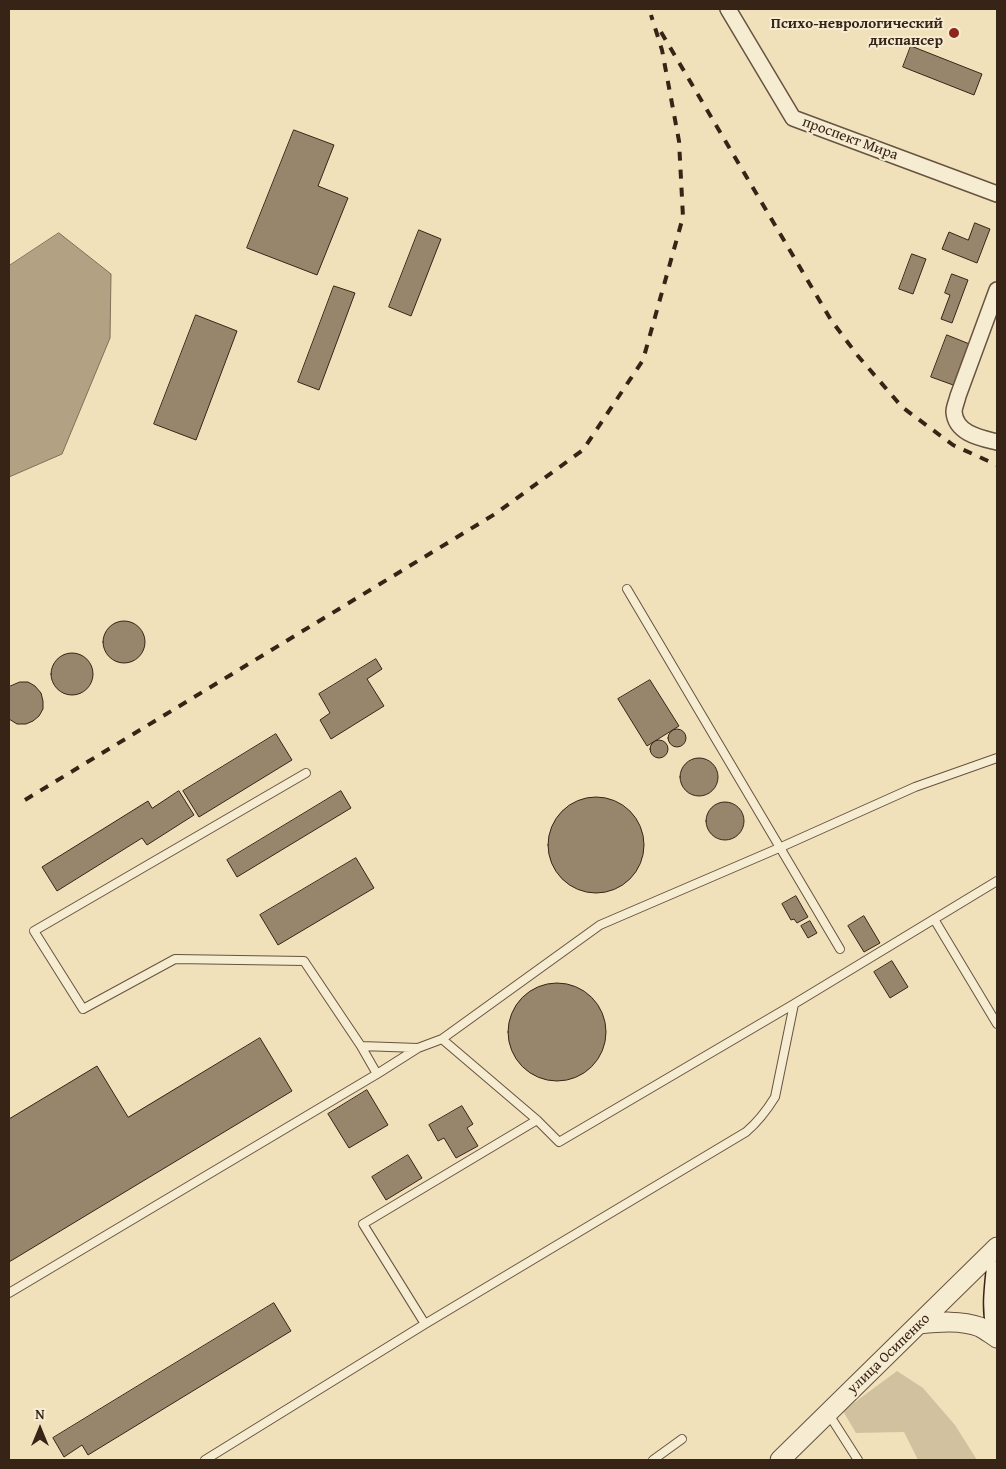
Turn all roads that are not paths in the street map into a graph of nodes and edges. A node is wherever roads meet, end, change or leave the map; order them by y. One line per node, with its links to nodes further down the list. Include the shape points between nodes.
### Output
1 (728, 9): 2 (street, проспект Мира, via 793,118)
2 (997, 194)
3 (997, 290): 4 (street, via 954,412 958,425 972,435)
4 (997, 442)
5 (627, 589): 8 (lane)
6 (997, 758): 8 (lane, via 915,787)
7 (306, 773): 15 (lane, via 34,931 83,1009 175,959 304,961)
8 (779, 848): 11 (lane); 14 (lane, via 600,925)
9 (997, 881): 10 (lane)
10 (934, 919): 12 (lane); 13 (lane)
11 (840, 950)
12 (794, 1004): 18 (lane, via 559,1142); 22 (lane, via 775,1097 746,1132)
13 (997, 1024)
14 (442, 1039): 16 (lane); 18 (lane)
15 (361, 1046): 16 (lane); 17 (lane)
16 (418, 1048): 17 (lane)
17 (377, 1074): 21 (lane)
18 (537, 1120): 22 (lane, via 362,1224)
19 (997, 1247): 23 (street, улица Осипенко)
20 (997, 1272): 24 (main road, via 994,1293)
21 (9, 1293)
22 (425, 1324): 28 (lane)
23 (919, 1324): 25 (street, via 966,1324 980,1327); 26 (street, улица Осипенко)
24 (997, 1327)
25 (997, 1338)
26 (828, 1413): 30 (street, улица Осипенко); 31 (lane)
27 (682, 1439): 29 (lane)
28 (205, 1460)
29 (653, 1460)
30 (780, 1460)
31 (858, 1460)

